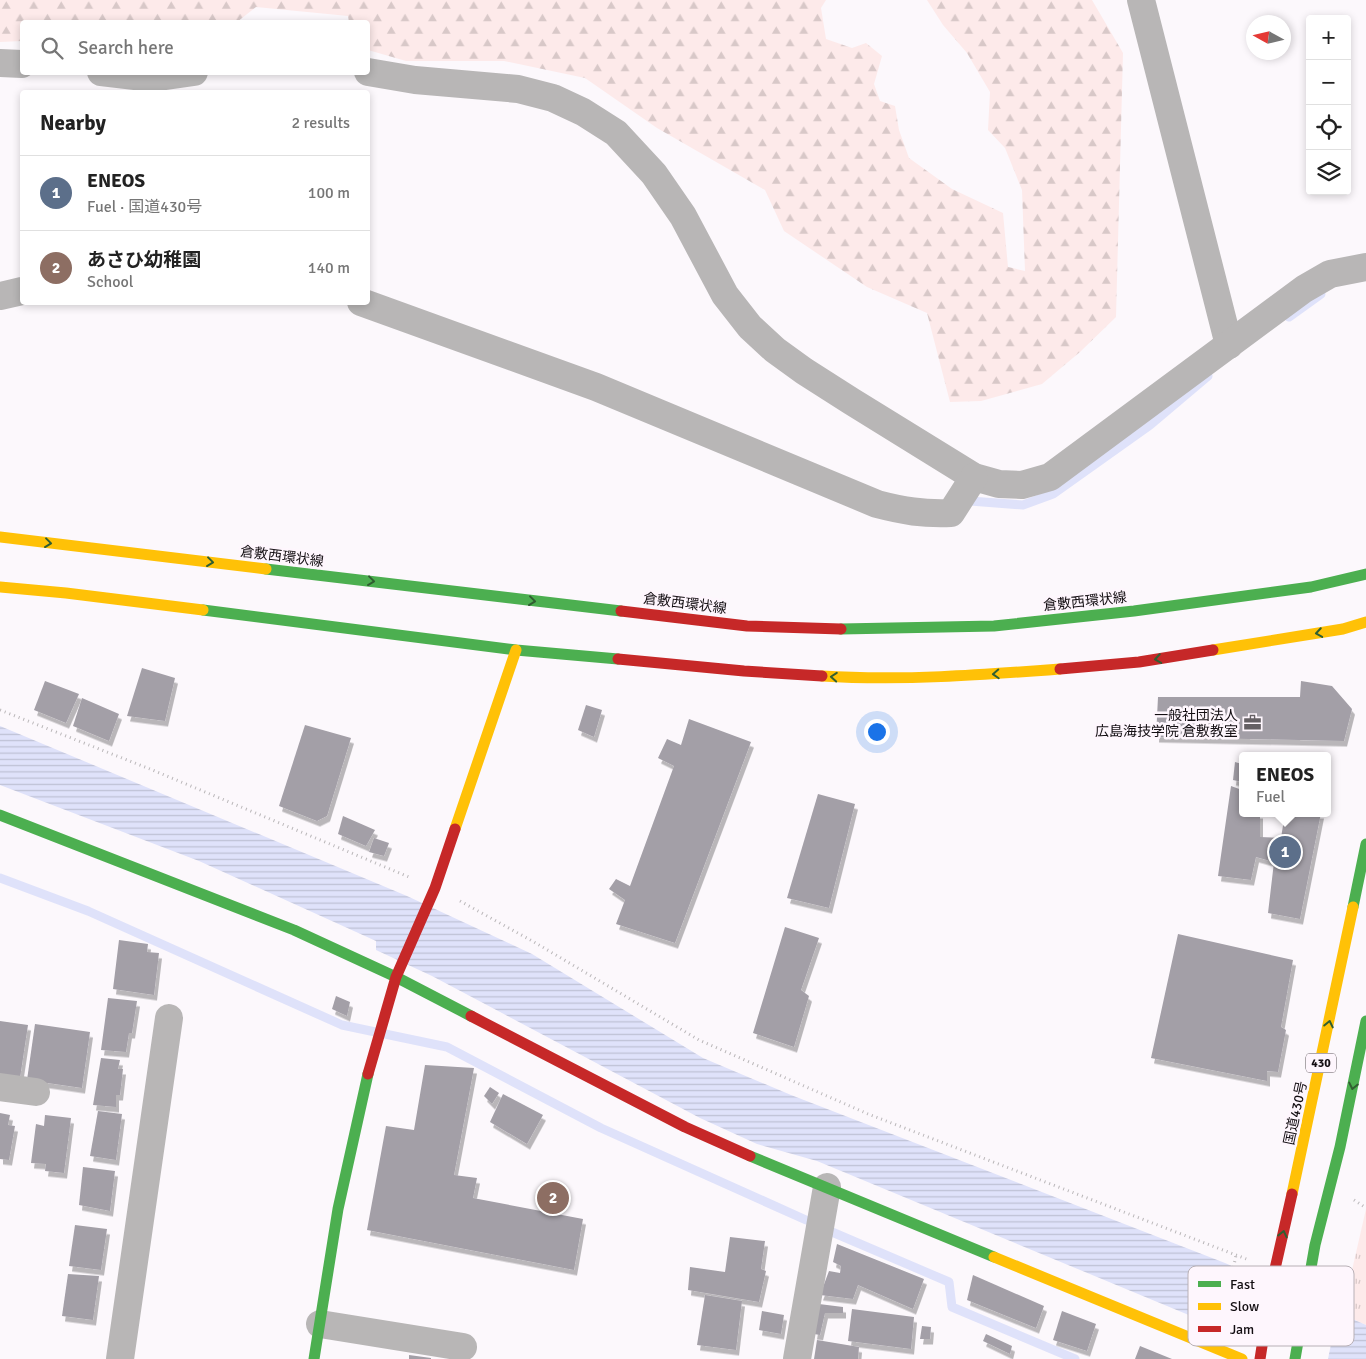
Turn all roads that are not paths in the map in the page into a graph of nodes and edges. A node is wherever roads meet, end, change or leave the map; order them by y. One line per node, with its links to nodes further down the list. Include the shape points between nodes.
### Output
1 (1141, 0): 11 (street)
2 (0, 63): 3 (street)
3 (20, 64)
4 (370, 72): 12 (street, via 415,80 518,89 553,98 616,133 654,174 683,216 726,295 750,327 804,371)
5 (126, 75): 6 (street, via 152,78)
6 (173, 75)
7 (1366, 267): 11 (street, via 1330,274 1304,289)
8 (20, 291): 9 (street)
9 (0, 296)
10 (369, 305): 12 (street, via 596,387 876,504 927,514 950,513)
11 (1229, 345): 12 (street, via 1050,476 1022,484 998,484)
12 (974, 477)
13 (0, 537): 14 (main road, 倉敷西環状線, one-way to 14, via 747,626 858,630 994,626 1134,611 1311,587)
14 (1366, 574)
15 (0, 587): 17 (main road)
16 (1366, 622): 17 (main road, one-way to 17, via 1343,629 1139,662 996,674 858,678)
17 (516, 650): 20 (main road, via 435,888)
18 (0, 815): 20 (main road, via 294,930)
19 (1366, 844): 26 (main road, 国道430号 / 430, one-way to 19)
20 (396, 976): 25 (main road, via 685,1127); 28 (main road, via 363,1090)
21 (169, 1018): 34 (street)
22 (1366, 1021): 27 (main road, 430, one-way to 27)
23 (0, 1087): 24 (street)
24 (36, 1092)
25 (827, 1188): 29 (main road); 36 (street)
26 (1276, 1266)
27 (1311, 1266)
28 (320, 1324): 33 (street); 35 (main road)
29 (1188, 1337)
30 (1210, 1346): 37 (main road)
31 (1262, 1346): 38 (main road, 国道430号 / 430, one-way to 31)
32 (1297, 1346): 39 (main road, 430, one-way to 39)
33 (463, 1347)
34 (120, 1359)
35 (314, 1359)
36 (797, 1359)
37 (1242, 1359)
38 (1260, 1359)
39 (1295, 1359)

